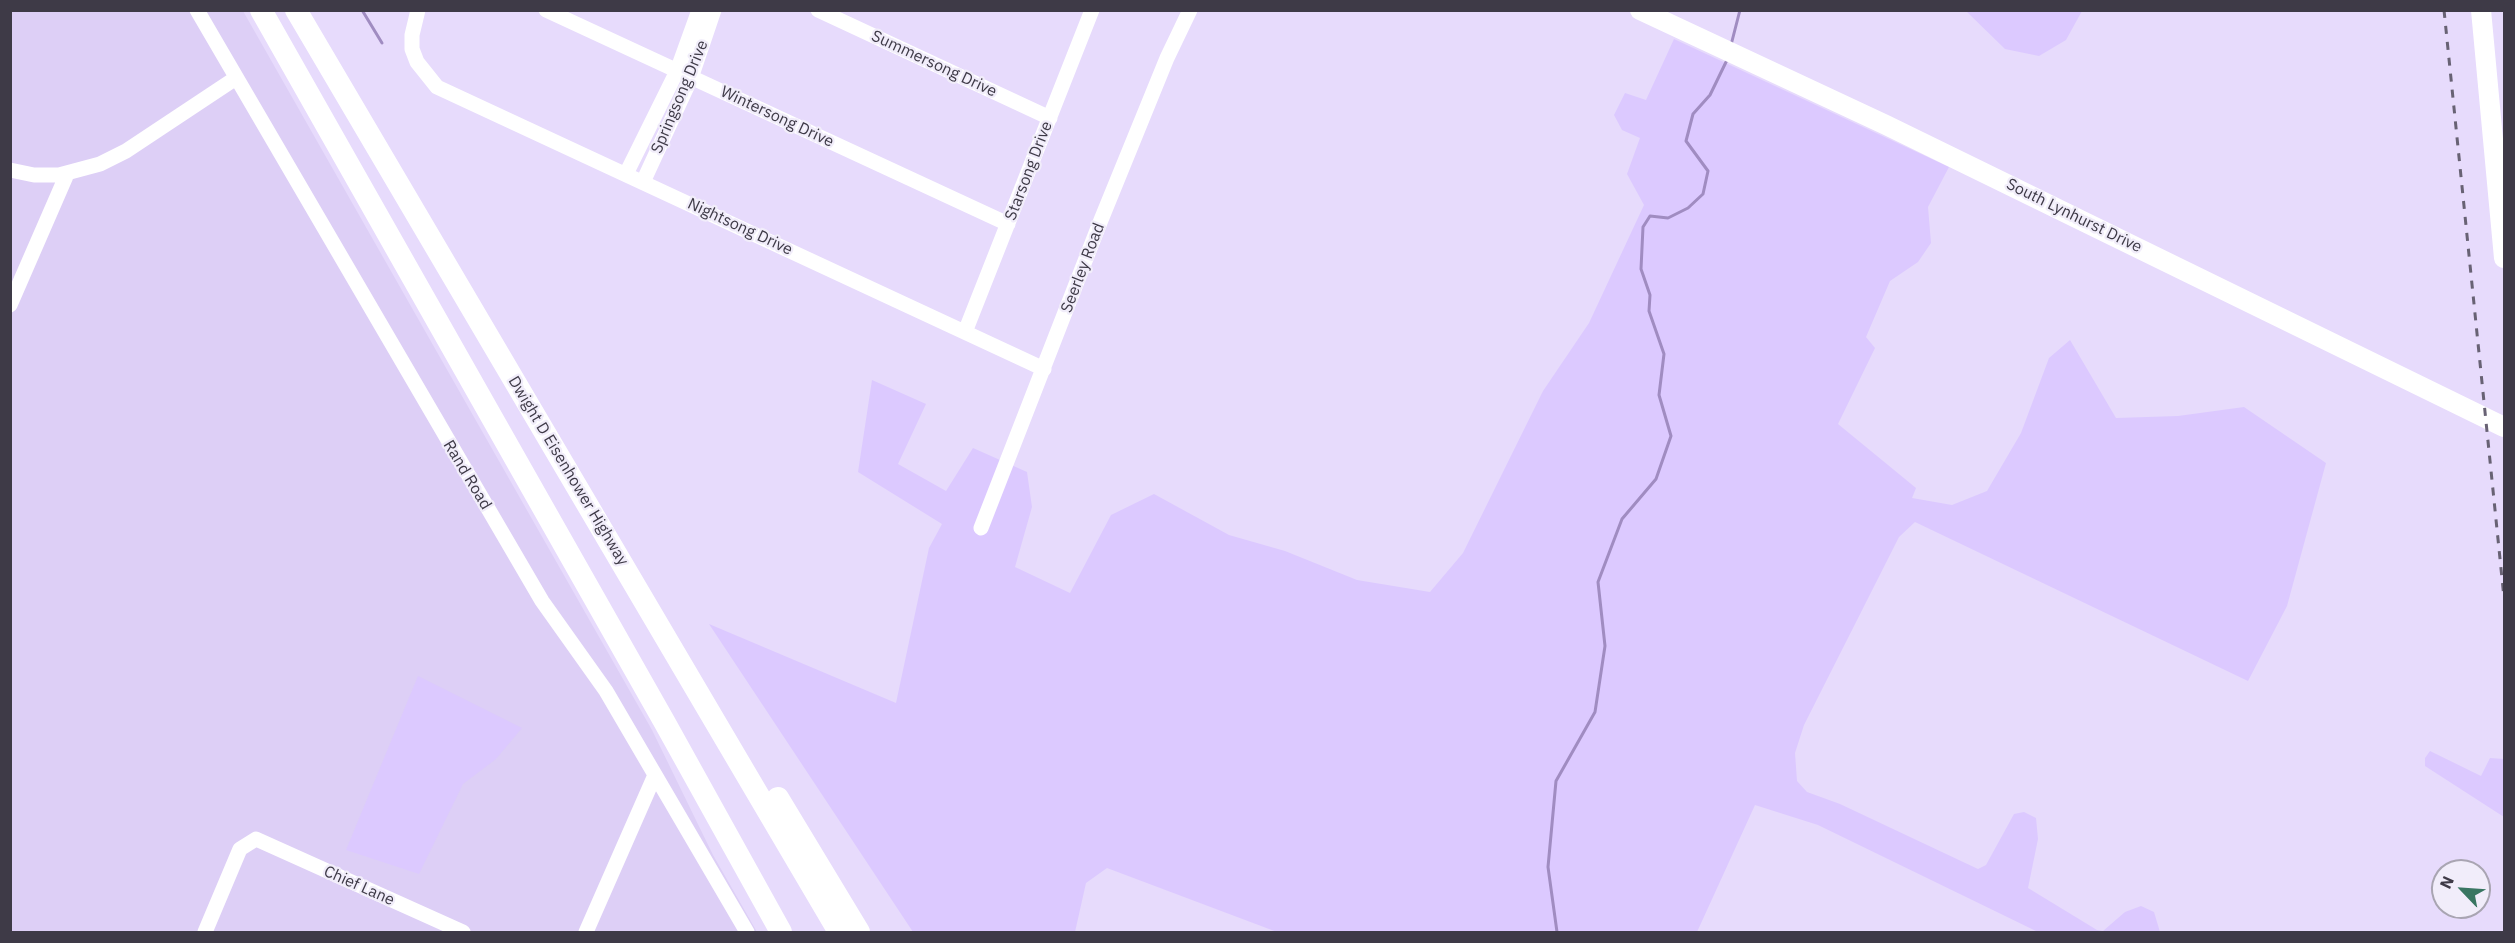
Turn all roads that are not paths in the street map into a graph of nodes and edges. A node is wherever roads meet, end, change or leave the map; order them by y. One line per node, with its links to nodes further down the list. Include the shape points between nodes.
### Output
1 (196, 10): 14 (street, Rand Road)
2 (261, 10): 34 (highway)
3 (296, 10): 27 (highway, Dwight D Eisenhower Highway)
4 (418, 10): 19 (street, Nightsong Drive, via 412,49 437,87)
5 (546, 10): 13 (street, Wintersong Drive)
6 (699, 10): 13 (street, Springsong Drive)
7 (714, 10): 15 (street, Springsong Drive)
8 (819, 10): 16 (street, Summersong Drive)
9 (1190, 10): 25 (street, Seerley Road, via 1167,58)
10 (1640, 10): 26 (main road, South Lynhurst Drive)
11 (2481, 10): 22 (main road)
12 (1090, 11): 16 (street, Starsong Drive)
13 (677, 71): 15 (street, Wintersong Drive); 19 (street, Springsong Drive)
14 (236, 78): 18 (street, via 118,156); 29 (street, Rand Road, via 536,591 590,666)
15 (691, 78): 20 (street, Springsong Drive); 21 (street, Wintersong Drive)
16 (1050, 118): 21 (street, Starsong Drive)
17 (10, 170): 18 (street)
18 (67, 174): 23 (street)
19 (627, 174): 20 (street, Nightsong Drive)
20 (643, 182): 24 (street, Nightsong Drive)
21 (1008, 224): 24 (street, Starsong Drive)
22 (2505, 258)
23 (10, 305)
24 (965, 332): 25 (street, Nightsong Drive)
25 (1044, 369): 28 (street, Seerley Road)
26 (2505, 427)
27 (597, 520): 35 (highway, Dwight D Eisenhower Highway); 36 (highway, via 705,679)
28 (981, 528)
29 (655, 775): 32 (street); 33 (street, Rand Road)
30 (205, 933): 31 (street, Chief Lane, via 240,849 256,839)
31 (462, 933)
32 (586, 933)
33 (747, 933)
34 (781, 933)
35 (839, 933)
36 (860, 933)

